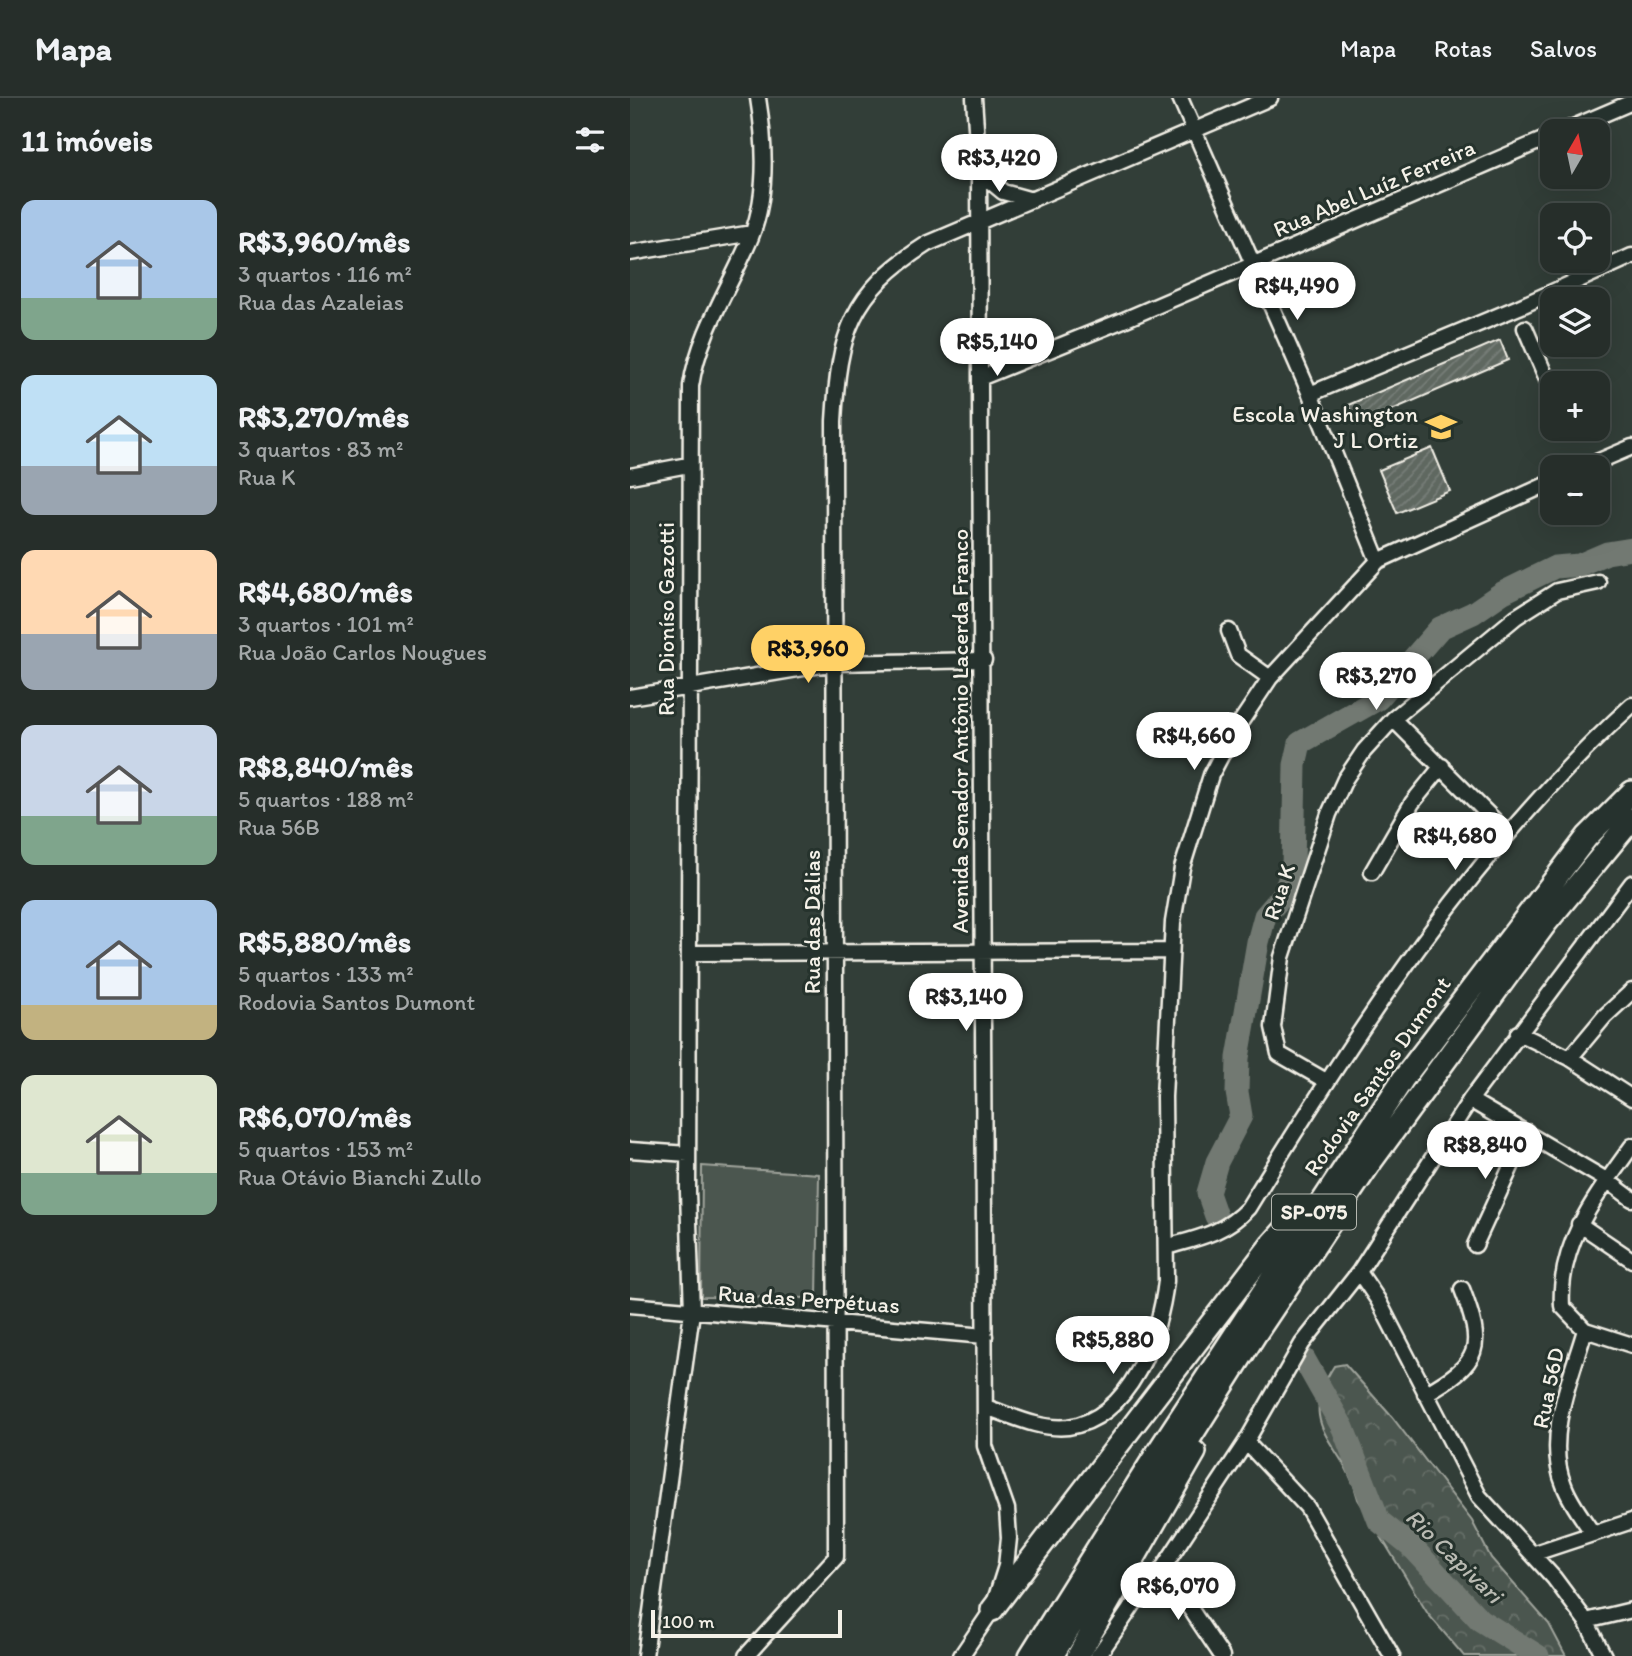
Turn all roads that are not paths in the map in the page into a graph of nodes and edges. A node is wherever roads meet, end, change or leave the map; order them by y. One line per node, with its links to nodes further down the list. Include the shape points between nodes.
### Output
1 (758, 98): 12 (street, Rua Dioníso Gazotti, via 763,157)
2 (974, 98): 9 (street, Avenida Senador Antônio Lacerda Franco)
3 (1180, 98): 7 (street)
4 (1270, 98): 7 (street, Rua das Dálias)
5 (1632, 102): 6 (street)
6 (1592, 119)
7 (1193, 131): 10 (street, Rua das Dálias); 15 (street)
8 (1540, 141): 15 (street, Rua Abel Luíz Ferreira)
9 (979, 173): 10 (street, via 1003,192); 11 (street, Avenida Senador Antônio Lacerda Franco)
10 (1032, 200): 11 (street, Rua das Dálias)
11 (978, 220): 18 (street, Avenida Senador Antônio Lacerda Franco); 29 (street, Rua das Dálias, via 897,263 867,295 843,338 834,421)
12 (752, 233): 13 (street); 22 (street, Rua Dioníso Gazotti, via 693,372)
13 (630, 253)
14 (1632, 256): 19 (street)
15 (1253, 265): 18 (street, Rua Abel Luíz Ferreira); 19 (street)
16 (1525, 328): 17 (street)
17 (1543, 371)
18 (980, 378): 28 (street, Avenida Senador Antônio Lacerda Franco)
19 (1310, 394): 25 (street)
20 (1632, 447): 21 (street)
21 (1610, 456)
22 (688, 465): 23 (street); 31 (street, Rua Dioníso Gazotti)
23 (630, 475)
24 (1540, 487): 25 (street)
25 (1378, 561): 30 (street)
26 (1598, 582): 34 (street, Rua K, via 1557,591 1537,601)
27 (1229, 631): 30 (street, via 1238,654)
28 (984, 660): 29 (street); 44 (street, Avenida Senador Antônio Lacerda Franco)
29 (834, 663): 31 (street); 42 (street, Rua das Dálias)
30 (1270, 678): 41 (street, via 1232,735 1196,814 1182,868)
31 (689, 685): 32 (street); 43 (street, Rua Dioníso Gazotti)
32 (630, 697)
33 (1632, 705): 38 (street)
34 (1393, 719): 35 (street); 48 (street, Rua K, via 1345,779 1282,957 1275,1045 1287,1061)
35 (1442, 766): 38 (street); 39 (street, via 1412,803)
36 (1632, 792): 53 (highway, Rodovia Santos Dumont / SP-075, via 1587,837 1547,888)
37 (1632, 819): 68 (highway, Rodovia Santos Dumont / SP-075, via 1462,1034)
38 (1508, 834): 48 (street, via 1453,901)
39 (1372, 872)
40 (1632, 883): 46 (street)
41 (1170, 951): 44 (street); 60 (street, via 1164,1097)
42 (835, 952): 43 (street); 44 (street); 66 (street, Rua das Dálias)
43 (690, 953): 55 (street, Rua Dioníso Gazotti)
44 (983, 954): 69 (street, Avenida Senador Antônio Lacerda Franco)
45 (1632, 991): 47 (street)
46 (1518, 1033): 47 (street); 50 (street)
47 (1570, 1058): 49 (street)
48 (1326, 1080): 60 (street, via 1235,1222 1219,1232)
49 (1632, 1098)
50 (1470, 1100): 51 (street); 62 (street)
51 (1527, 1132): 56 (street); 59 (street)
52 (1632, 1146): 56 (street)
53 (1355, 1149): 78 (highway, via 1271,1245); 84 (highway, Rodovia Santos Dumont / SP-075)
54 (630, 1150): 55 (street)
55 (688, 1154): 65 (street, Rua Dioníso Gazotti)
56 (1608, 1181): 57 (street); 58 (street)
57 (1632, 1199)
58 (1579, 1224): 61 (street); 67 (street, via 1560,1288 1562,1306)
59 (1475, 1245)
60 (1166, 1247): 72 (street, via 1163,1309 1152,1344 1109,1408 1094,1420 1067,1427 1039,1426)
61 (1632, 1261)
62 (1359, 1272): 71 (street); 73 (street, via 1302,1344)
63 (1462, 1289): 71 (street, via 1474,1318 1474,1356 1458,1374)
64 (630, 1304): 65 (street, Rua das Perpétuas)
65 (692, 1312): 66 (street, Rua das Perpétuas); 81 (street, Rua Dioníso Gazotti)
66 (834, 1323): 69 (street, Rua das Perpétuas); 82 (street, Rua das Dálias, via 836,1557)
67 (1584, 1330): 70 (street); 75 (street, Rua 56D, via 1560,1423 1558,1458 1562,1483)
68 (1255, 1335): 85 (highway, Rodovia Santos Dumont / SP-075); 86 (highway, via 1214,1421)
69 (985, 1336): 72 (street, Avenida Senador Antônio Lacerda Franco)
70 (1632, 1345)
71 (1425, 1394): 76 (street, via 1479,1496)
72 (986, 1407): 78 (street, Avenida Senador Antônio Lacerda Franco, via 985,1446 1007,1509 1009,1538 1006,1566)
73 (1246, 1442): 77 (street); 89 (street, via 1307,1507)
74 (1632, 1521): 75 (street)
75 (1592, 1532): 76 (street)
76 (1532, 1554): 80 (street)
77 (1163, 1569): 87 (street); 88 (street)
78 (992, 1610): 83 (street, Avenida Senador Antônio Lacerda Franco)
79 (1632, 1610): 80 (street)
80 (1587, 1621): 90 (street)
81 (645, 1656)
82 (746, 1656)
83 (961, 1656)
84 (1030, 1656)
85 (1052, 1656)
86 (1078, 1656)
87 (1098, 1656)
88 (1222, 1656)
89 (1391, 1656)
90 (1604, 1656)

